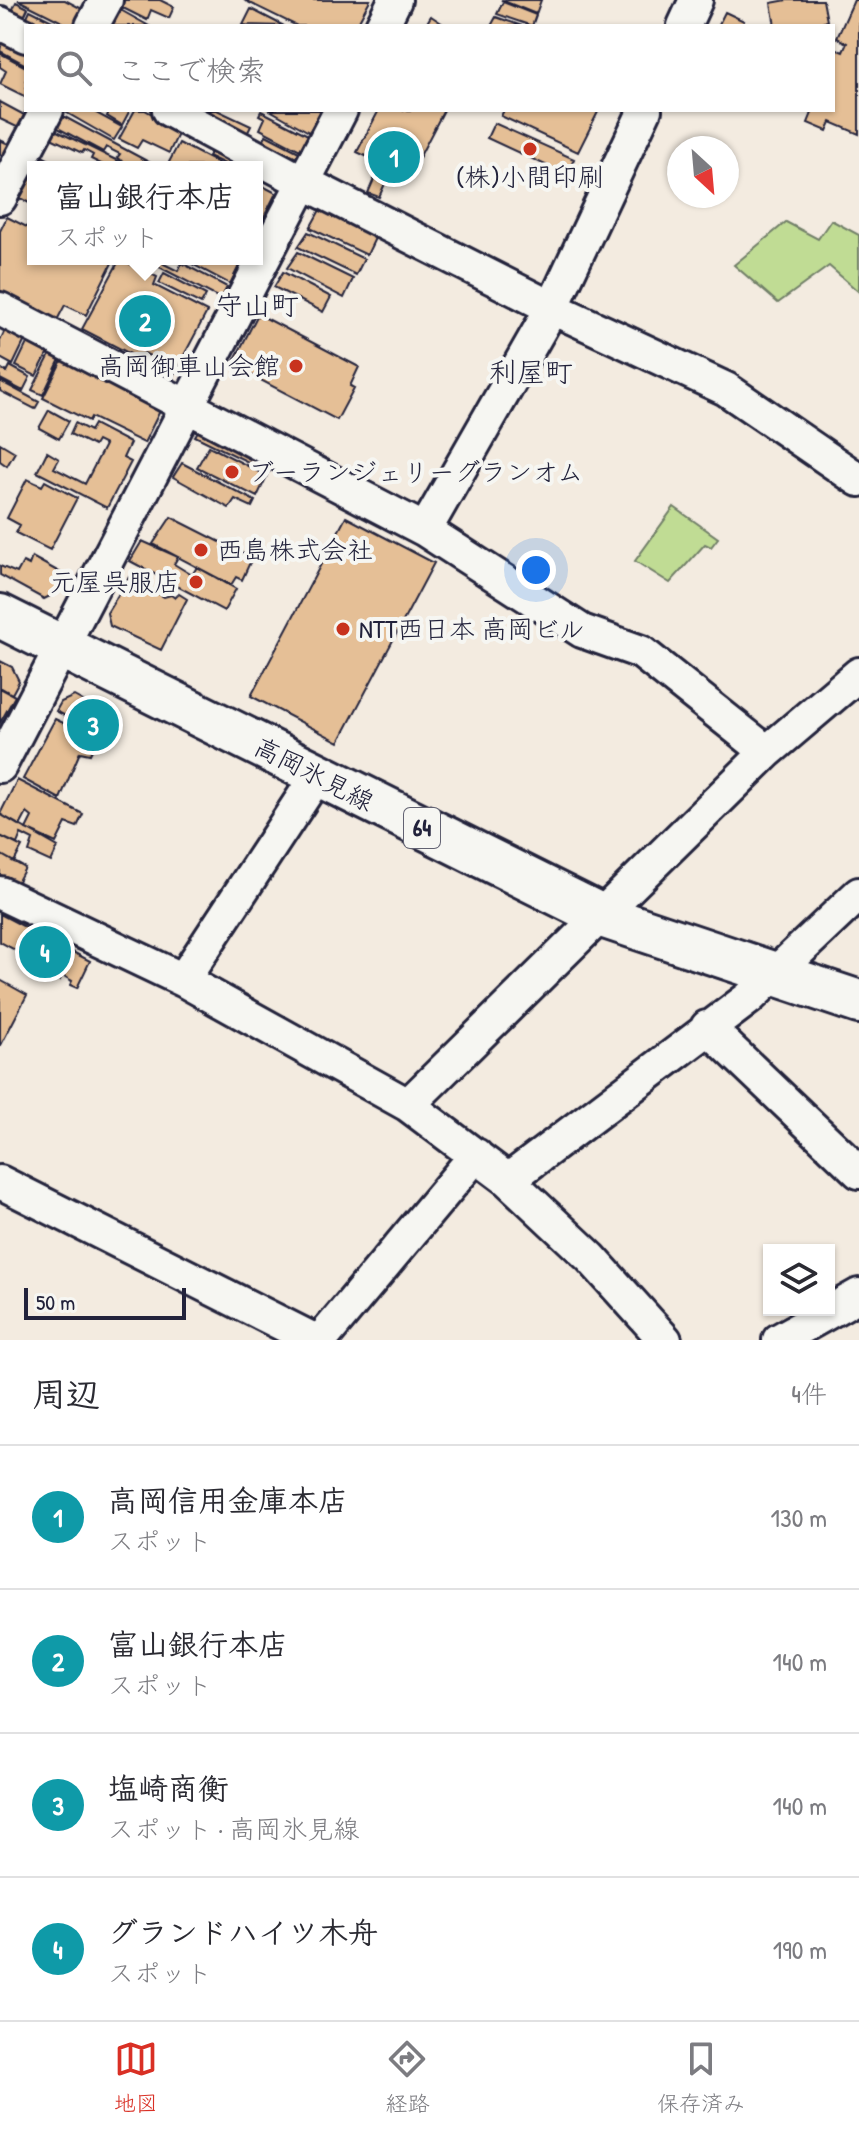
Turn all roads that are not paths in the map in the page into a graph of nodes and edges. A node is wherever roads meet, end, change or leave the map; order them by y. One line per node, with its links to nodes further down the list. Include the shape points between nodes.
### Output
1 (106, 0): 5 (street)
2 (395, 0): 6 (street)
3 (696, 0): 7 (street)
4 (0, 23): 8 (street)
5 (93, 24)
6 (383, 24)
7 (685, 24)
8 (24, 35)
9 (46, 112): 14 (street)
10 (173, 112): 13 (street)
11 (340, 112): 13 (street)
12 (644, 112): 17 (street)
13 (305, 183): 15 (street); 17 (street)
14 (0, 198)
15 (263, 263)
16 (262, 265): 19 (street)
17 (552, 308): 20 (street, via 726,389); 21 (street)
18 (0, 309): 19 (street)
19 (187, 408): 21 (street); 23 (street)
20 (859, 480)
21 (425, 530): 25 (street, via 582,631 641,652)
22 (0, 616): 23 (main road, 高岡氷見線 / 64)
23 (62, 646): 26 (street); 27 (main road, 高岡氷見線 / 64)
24 (859, 674): 25 (street)
25 (767, 752): 30 (street)
26 (0, 766)
27 (317, 776): 30 (main road, 高岡氷見線 / 64); 32 (street)
28 (0, 893): 32 (street)
29 (859, 894): 31 (street)
30 (602, 916): 31 (main road, 高岡氷見線 / 64); 35 (street)
31 (776, 975): 33 (main road, 高岡氷見線 / 64); 34 (street)
32 (183, 980): 35 (street)
33 (859, 1002)
34 (707, 1027): 37 (street); 38 (street)
35 (408, 1105): 36 (street)
36 (476, 1155): 38 (street); 43 (street)
37 (859, 1172)
38 (508, 1180): 41 (street, via 591,1258)
39 (0, 1182): 42 (street)
40 (859, 1295): 44 (street)
41 (663, 1339)
42 (314, 1340)
43 (321, 1340)
44 (779, 1340)

